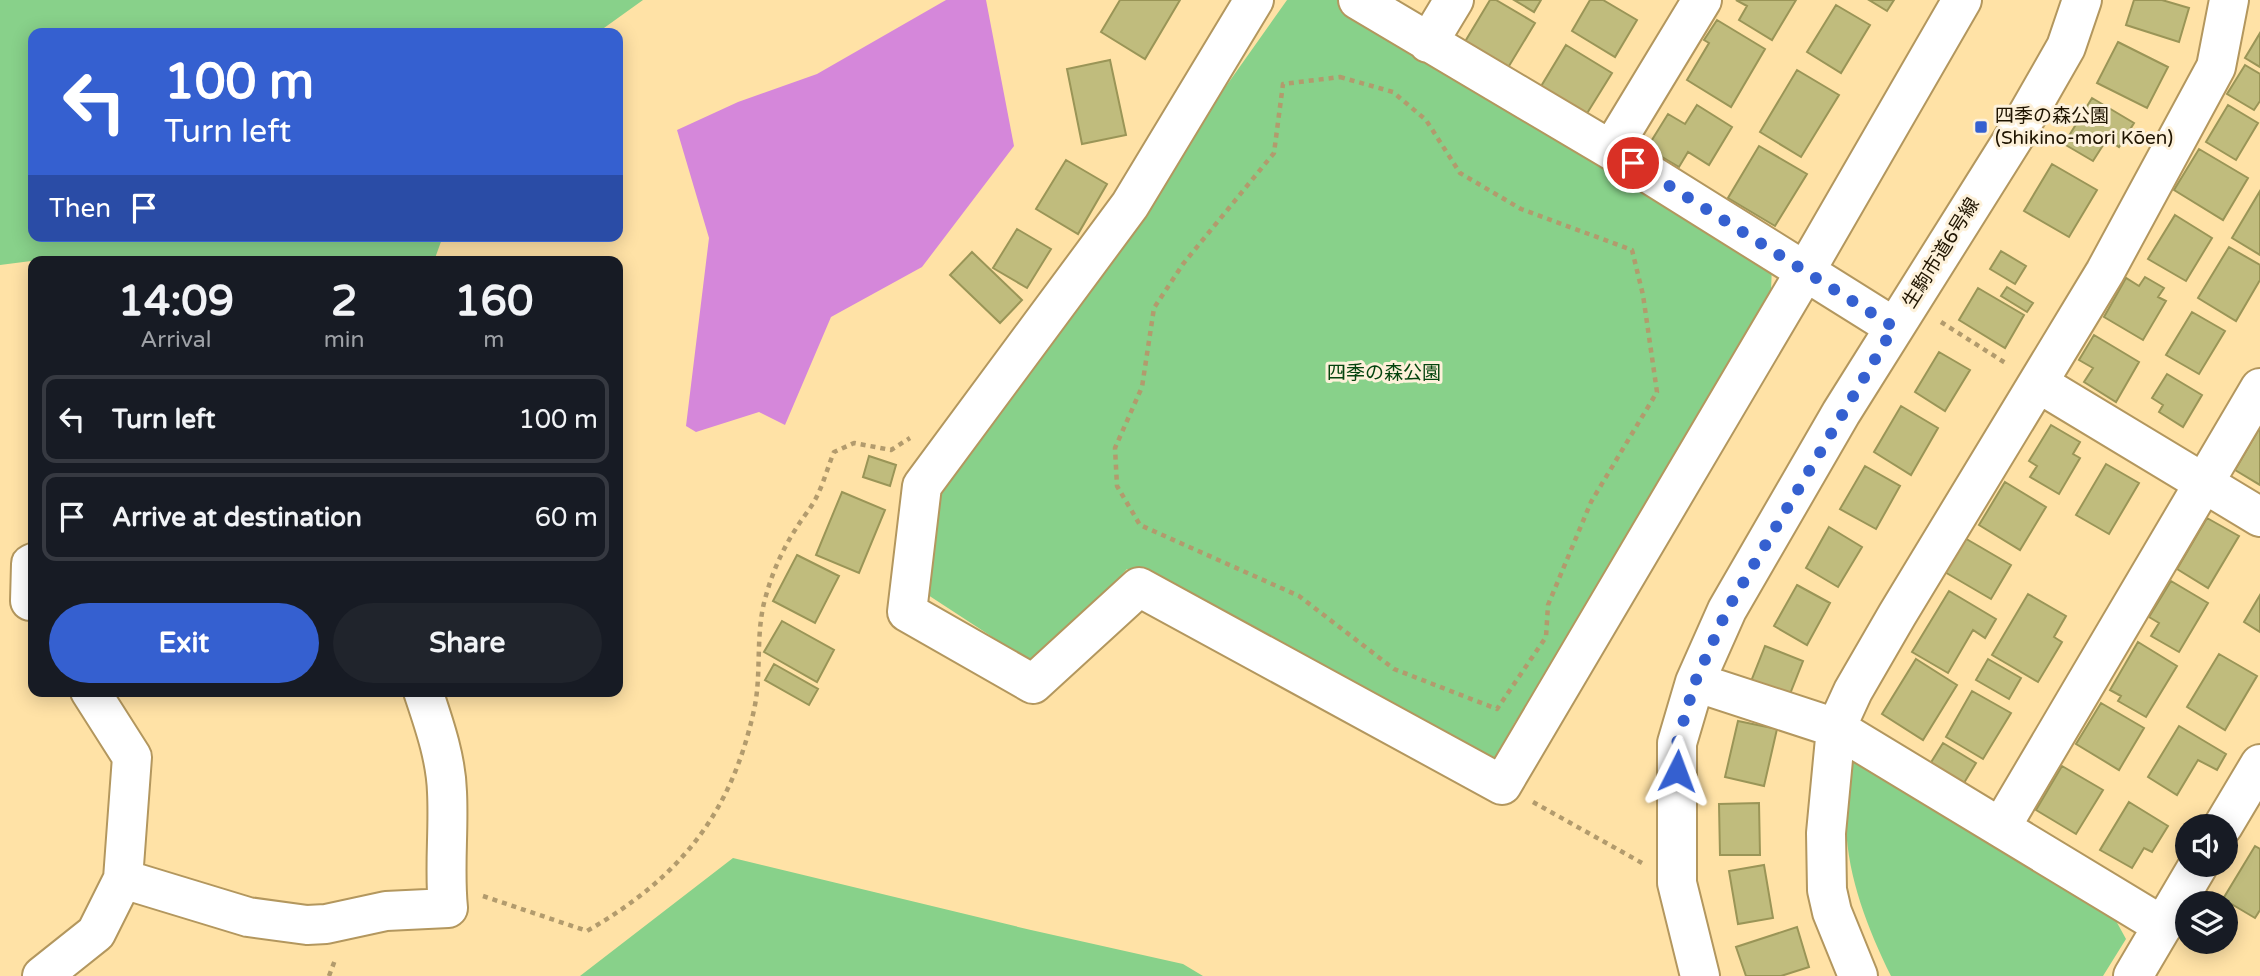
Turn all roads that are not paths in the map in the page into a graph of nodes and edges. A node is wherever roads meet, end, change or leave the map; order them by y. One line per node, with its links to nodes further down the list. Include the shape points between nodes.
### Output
1 (1254, 0): 10 (street, via 1130,205 922,486 907,612 1033,684 1139,587 1502,785)
2 (1358, 0): 8 (street)
3 (1454, 0): 8 (street)
4 (1702, 0): 9 (street)
5 (1962, 0): 10 (street)
6 (2082, 0): 11 (street, 生駒市道6号線, via 2066,47 2018,131)
7 (2229, 0): 12 (street, via 2216,66 2105,272)
8 (1429, 43): 9 (street)
9 (1611, 150): 10 (street)
10 (1806, 270): 11 (street)
11 (1894, 327): 16 (street, 生駒市道6号線, via 1727,610)
12 (2038, 383): 14 (street); 19 (street, via 1876,650)
13 (2260, 388): 14 (street)
14 (2203, 483): 15 (street); 22 (street)
15 (2260, 517)
16 (1695, 682): 19 (street); 27 (street, 生駒市道6号線, via 1677,743 1677,883)
17 (94, 697): 24 (street, via 132,757)
18 (425, 697): 24 (street, via 438,734 447,790 448,908 386,911 307,925 248,917)
19 (1836, 728): 22 (street); 28 (street, via 1826,833 1827,890)
20 (2260, 764): 21 (street)
21 (2230, 814)
22 (2001, 827): 25 (street)
23 (2191, 877): 25 (street)
24 (123, 879): 26 (street, via 96,933)
25 (2162, 926): 29 (street)
26 (42, 976)
27 (1699, 976)
28 (1857, 976)
29 (2133, 976)

